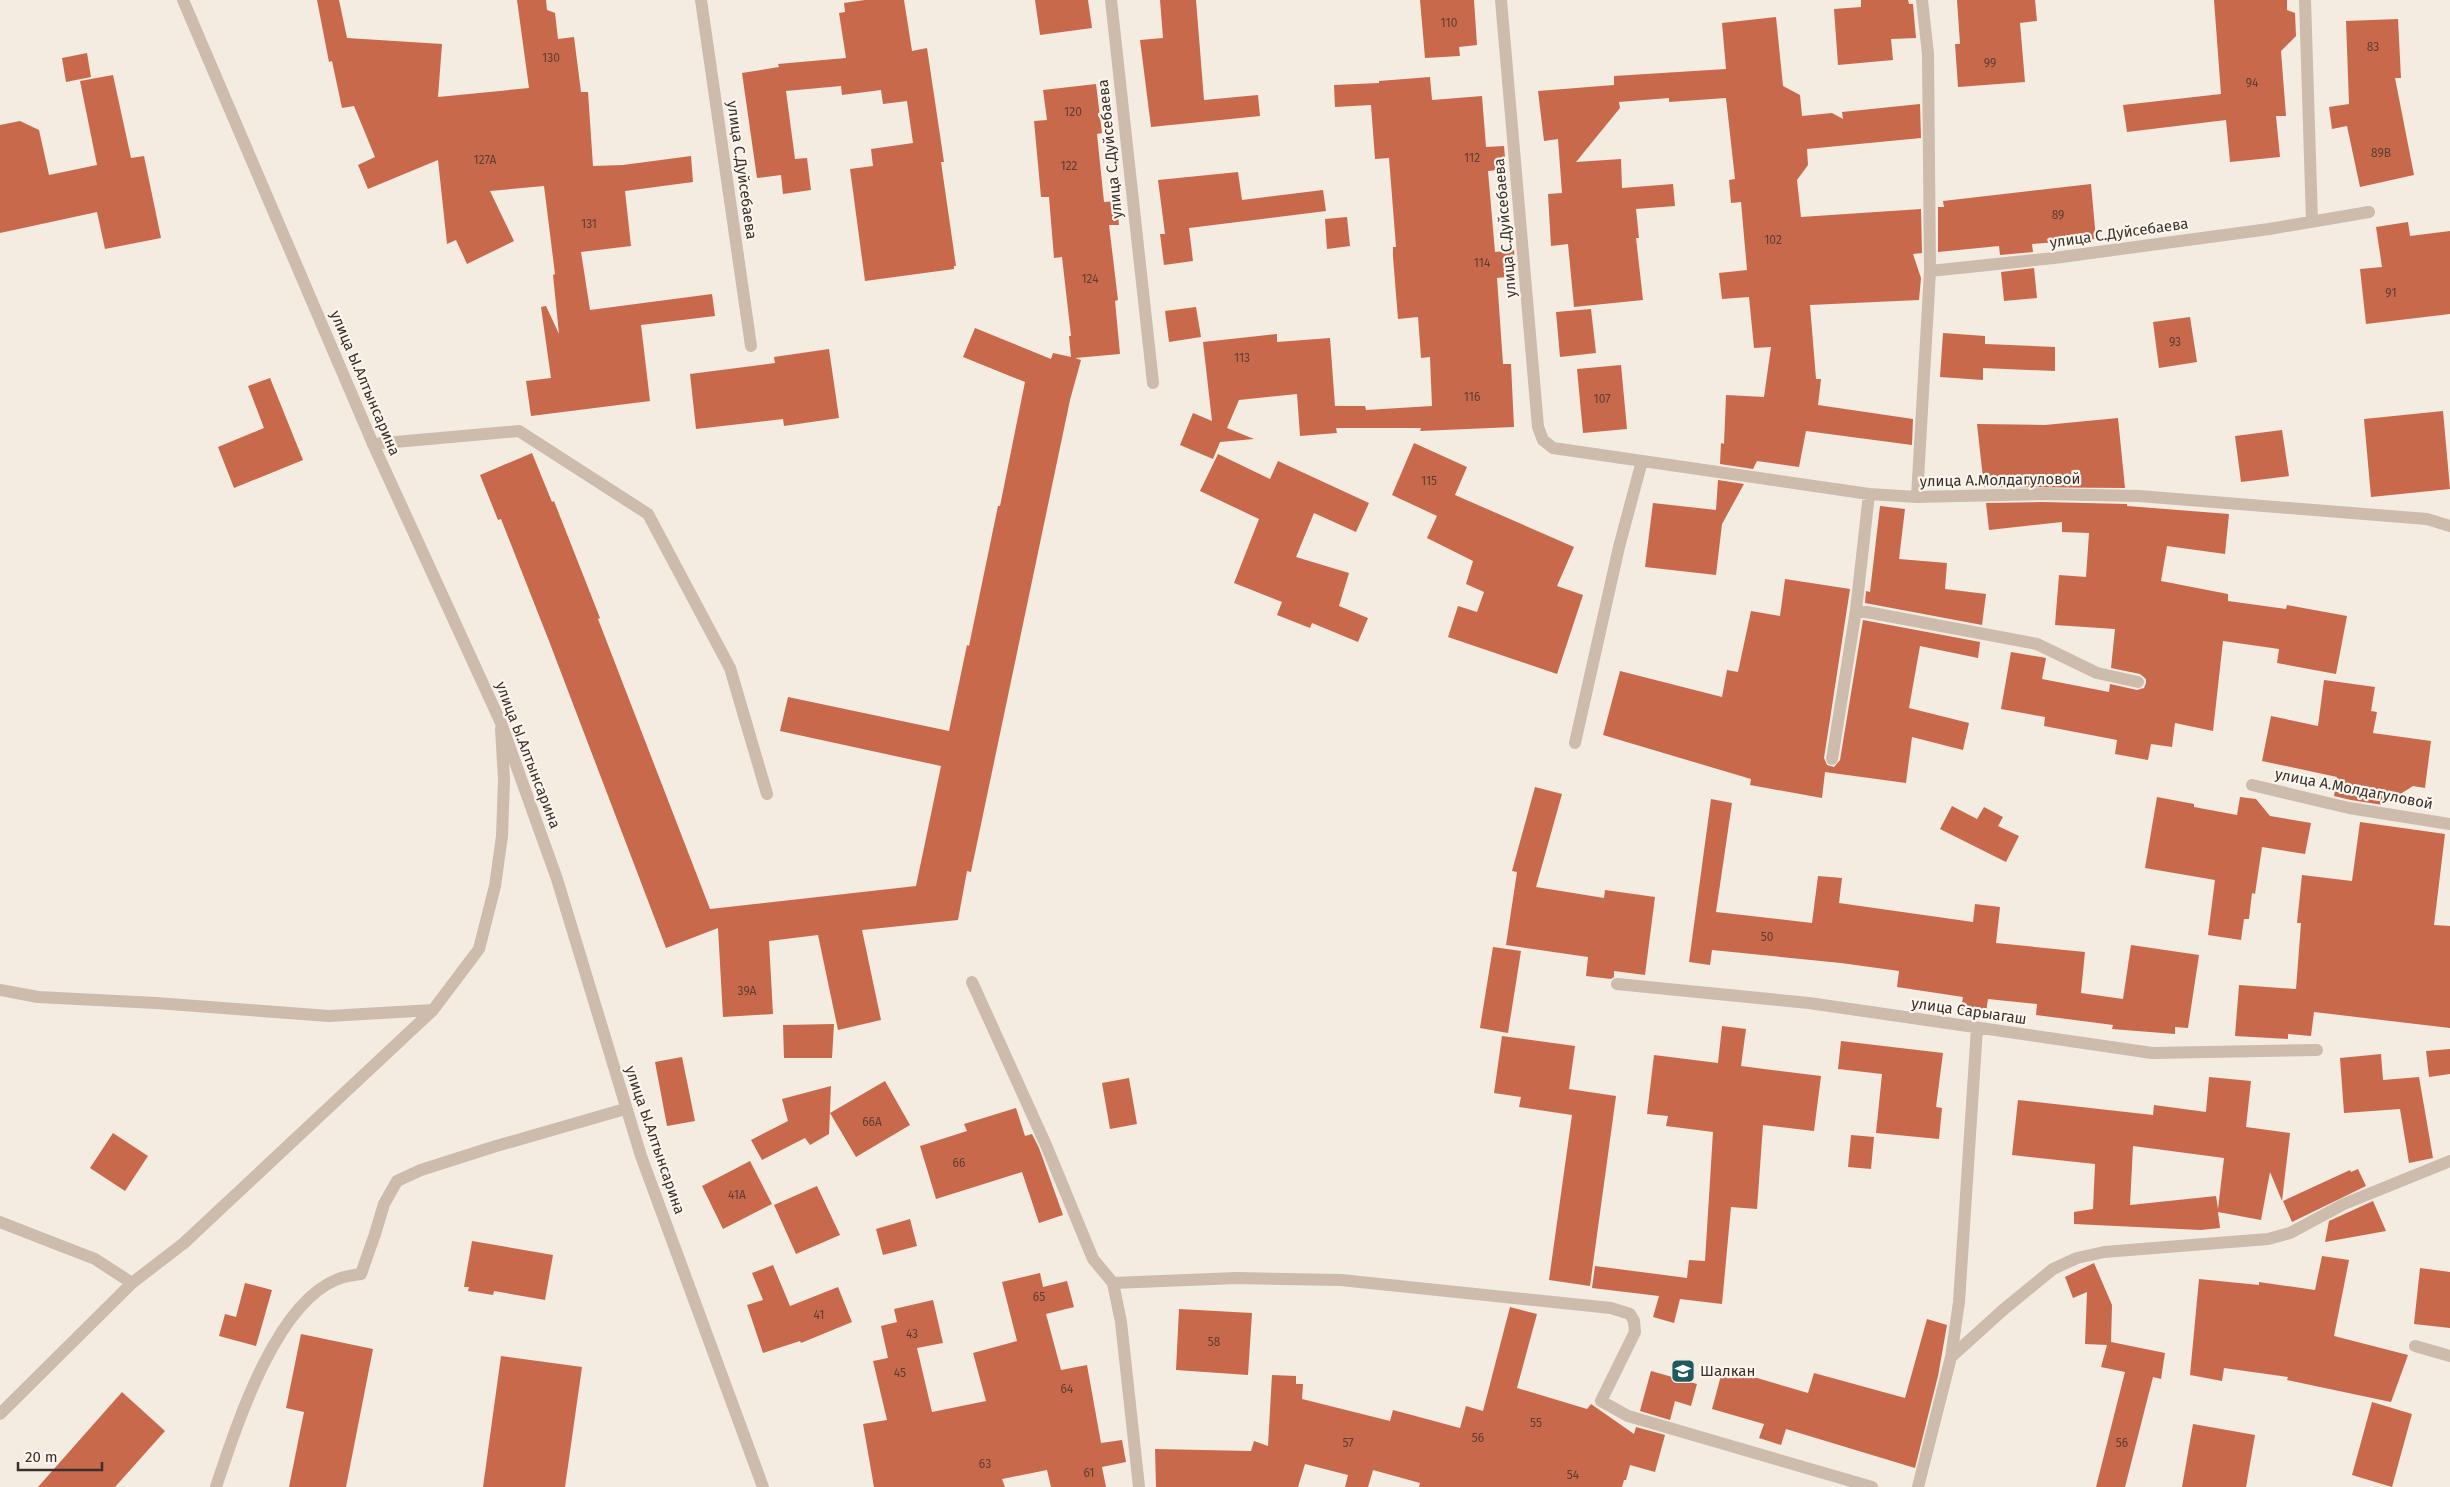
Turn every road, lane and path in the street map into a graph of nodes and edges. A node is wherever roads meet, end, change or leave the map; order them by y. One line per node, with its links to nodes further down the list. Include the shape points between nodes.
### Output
1 (183, 0): 12 (street, улица Ы.Алтынсарина)
2 (701, 0): 10 (street, улица С.Дуйсебаева)
3 (1111, 0): 11 (street, улица С.Дуйсебаева)
4 (1501, 0): 13 (street, улица С.Дуйсебаева, via 1538,427 1543,440)
5 (1922, 0): 9 (street, via 1928,54)
6 (2305, 0): 8 (street)
7 (2369, 212): 8 (street, улица С.Дуйсебаева)
8 (2312, 221): 9 (street, улица С.Дуйсебаева, via 2054,258)
9 (1930, 271): 16 (street)
10 (751, 346)
11 (1153, 383)
12 (373, 444): 20 (street, улица Ы.Алтынсарина); 24 (street, via 519,431 648,514 730,668)
13 (1553, 448): 14 (street, улица А.Молдагуловой)
14 (1642, 461): 15 (street, улица А.Молдагуловой); 21 (street, via 1619,547)
15 (1869, 494): 16 (street, улица А.Молдагуловой); 18 (street)
16 (1917, 498): 17 (street, улица А.Молдагуловой, via 2042,494 2139,496 2427,520)
17 (2450, 526)
18 (1856, 610): 19 (street, via 2037,644 2097,673); 22 (street)
19 (2138, 682)
20 (501, 723): 29 (street, via 504,779 502,836 495,886 479,949); 32 (street, улица Ы.Алтынсарина, via 557,879)
21 (1575, 744)
22 (1832, 758)
23 (2252, 786): 25 (street, улица А.Молдагуловой, via 2349,808)
24 (767, 794)
25 (2450, 824)
26 (972, 982): 36 (street, via 1046,1145 1093,1259)
27 (1617, 984): 30 (street, улица Сарыагаш, via 1808,1004)
28 (0, 990): 29 (street, via 38,997 329,1016)
29 (433, 1010): 35 (street, via 184,1243)
30 (1977, 1028): 31 (street, улица Сарыагаш, via 2152,1053); 39 (street, via 1960,1302)
31 (2317, 1050)
32 (625, 1109): 41 (street, via 493,1147 421,1170 398,1181 384,1204 361,1274 338,1279 312,1295 290,1318 243,1408); 42 (street, улица Ы.Алтынсарина)
33 (2450, 1161): 39 (street, via 2344,1204 2290,1233 2275,1237 2104,1252 2077,1258 2053,1269)
34 (0, 1222): 35 (street, via 96,1259)
35 (132, 1283): 40 (street)
36 (1113, 1283): 43 (street, via 1121,1322); 44 (street, via 1237,1278 1341,1280 1611,1308 1630,1314 1635,1332 1601,1401 1628,1416)
37 (2415, 1346): 38 (street)
38 (2450, 1356)
39 (1952, 1357): 45 (street)
40 (0, 1414)
41 (216, 1487)
42 (763, 1487)
43 (1139, 1487)
44 (1872, 1487)
45 (1918, 1487)

